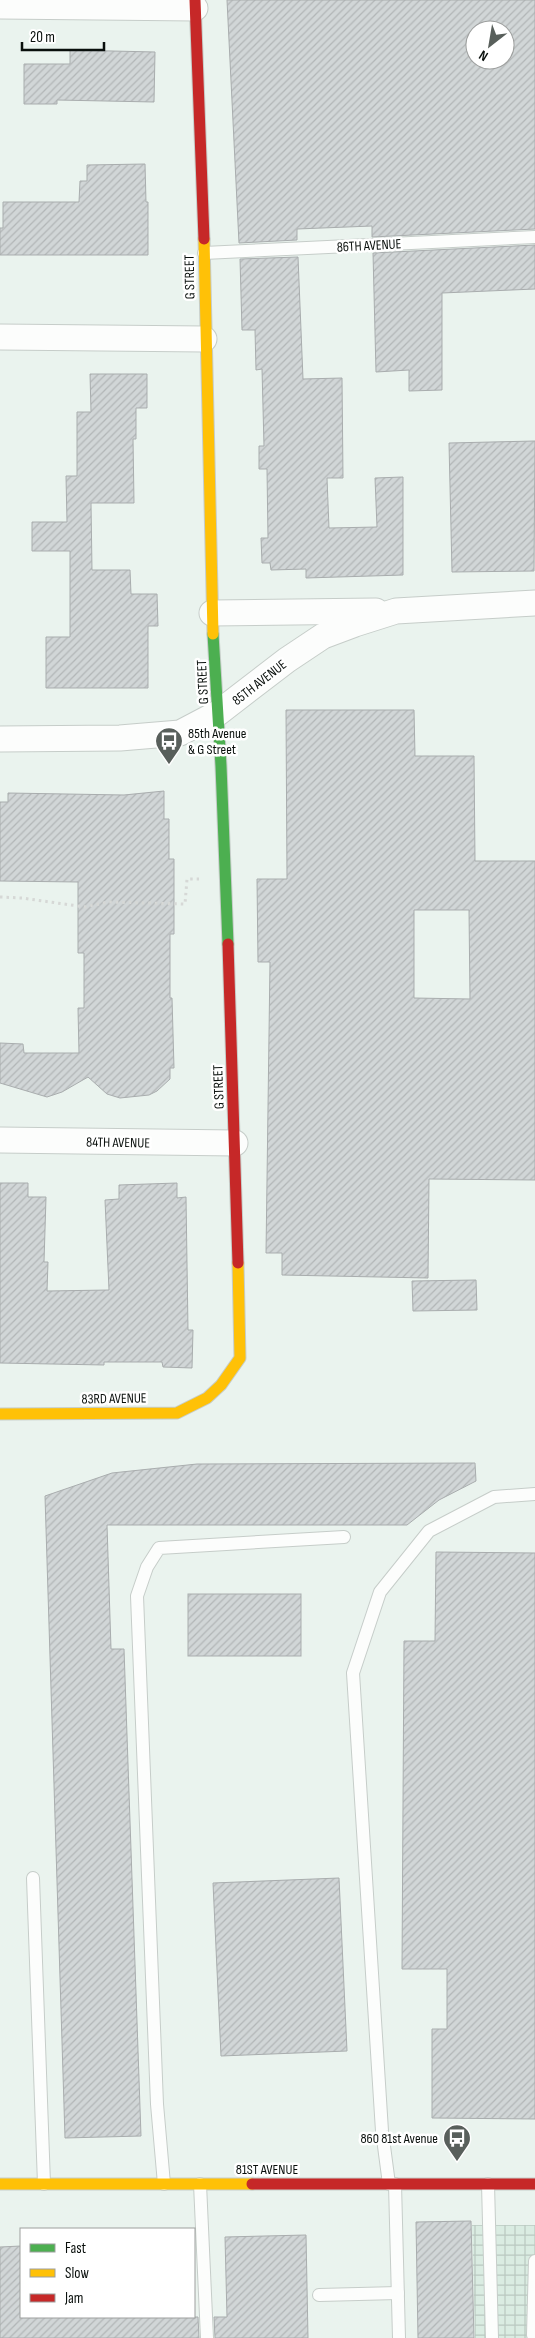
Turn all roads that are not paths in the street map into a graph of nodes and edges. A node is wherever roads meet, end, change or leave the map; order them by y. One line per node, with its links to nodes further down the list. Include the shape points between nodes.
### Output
1 (195, 4): 2 (street); 4 (street, G STREET)
2 (0, 6)
3 (535, 237): 4 (lane, 86TH AVENUE)
4 (204, 253): 6 (street, G STREET)
5 (0, 337): 6 (street)
6 (204, 339): 9 (street, G STREET)
7 (535, 603): 8 (street, 85TH AVENUE)
8 (396, 611): 9 (street, 85TH AVENUE); 10 (street, 85TH AVENUE, via 323,636)
9 (212, 613): 10 (street, G STREET)
10 (218, 713): 11 (street, 85TH AVENUE, via 180,734); 13 (street, G STREET)
11 (0, 739)
12 (0, 1140): 13 (street, 84TH AVENUE)
13 (235, 1143): 14 (street, G STREET, via 240,1358)
14 (221, 1387): 15 (street, 83RD AVENUE, via 201,1404 177,1413)
15 (0, 1414)
16 (535, 1494): 23 (lane, via 494,1496 430,1531 380,1592 353,1674 382,2131)
17 (344, 1537): 21 (lane, via 160,1548 147,1567 137,1596 157,2104)
18 (33, 1878): 20 (lane)
19 (0, 2184): 20 (street, 81ST AVENUE)
20 (44, 2184): 21 (street, 81ST AVENUE)
21 (164, 2184): 22 (street, 81ST AVENUE)
22 (200, 2184): 23 (street, 81ST AVENUE); 30 (lane)
23 (392, 2184): 24 (street, 81ST AVENUE); 27 (lane)
24 (488, 2184): 25 (street, 81ST AVENUE); 32 (lane)
25 (535, 2184)
26 (535, 2261): 29 (lane)
27 (398, 2293): 28 (lane); 31 (lane)
28 (319, 2295)
29 (534, 2329)
30 (207, 2338)
31 (399, 2338)
32 (492, 2338)

